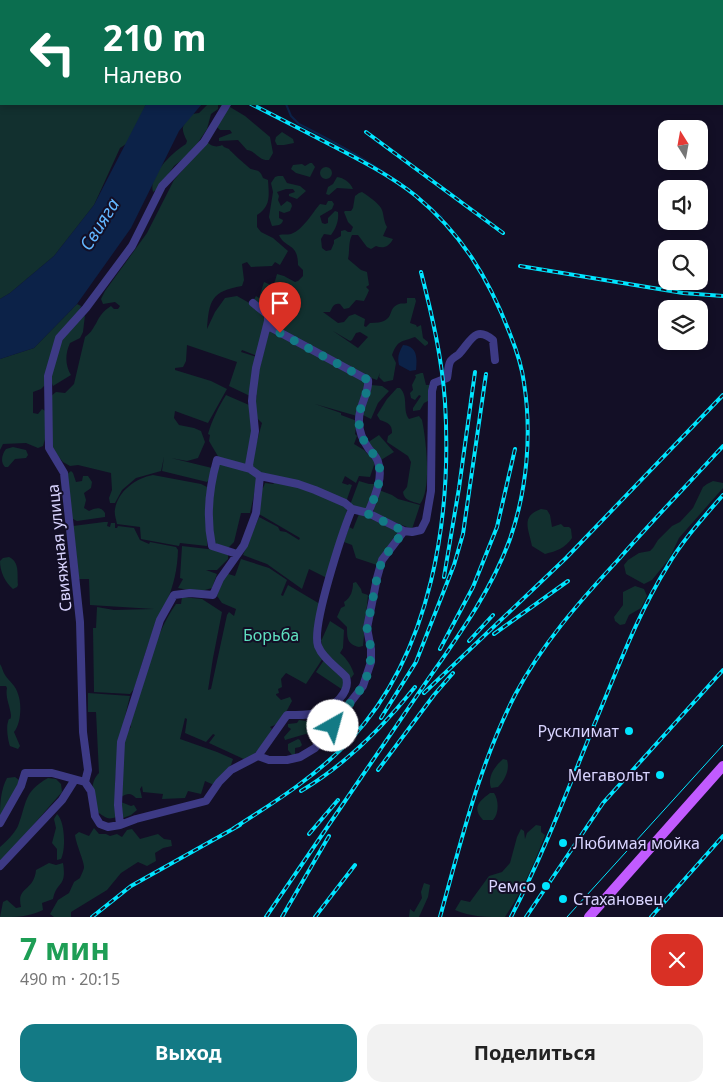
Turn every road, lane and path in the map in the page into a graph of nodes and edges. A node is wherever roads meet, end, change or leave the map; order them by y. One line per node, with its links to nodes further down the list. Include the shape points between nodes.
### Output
1 (226, 105): 14 (street, Свияжная улица, via 204,142 162,186 132,246 86,308 59,338 48,376 49,448 64,473 80,622 83,732 88,770)
2 (253, 303): 3 (street, via 268,315)
3 (268, 326): 5 (street, via 253,391 255,431); 8 (street, via 368,380 359,422 365,443 378,460 380,472)
4 (495, 360): 9 (street, via 493,340 480,333 450,362 447,378 434,383 431,492 426,520 421,530)
5 (250, 469): 6 (street); 10 (street, via 217,460 211,485 208,525 212,546)
6 (260, 476): 7 (street, via 315,490); 10 (street, via 256,513 244,545)
7 (352, 509): 8 (street); 11 (street, via 325,594 317,638 318,648 346,677 347,688 338,700 320,712 287,715)
8 (368, 514): 9 (street)
9 (404, 531): 11 (street, via 382,560 377,578 367,628 371,662 363,686 315,748 287,760)
10 (237, 554): 16 (street, via 213,595 174,595 160,620 121,742)
11 (258, 756): 16 (street, via 231,770 206,801)
12 (723, 766): 18 (main road)
13 (74, 780): 14 (street); 15 (street, via 52,773 25,773); 17 (street, via 62,800)
14 (85, 782): 16 (street, via 100,824 108,827)
15 (0, 823)
16 (120, 825)
17 (0, 866)
18 (589, 917)

